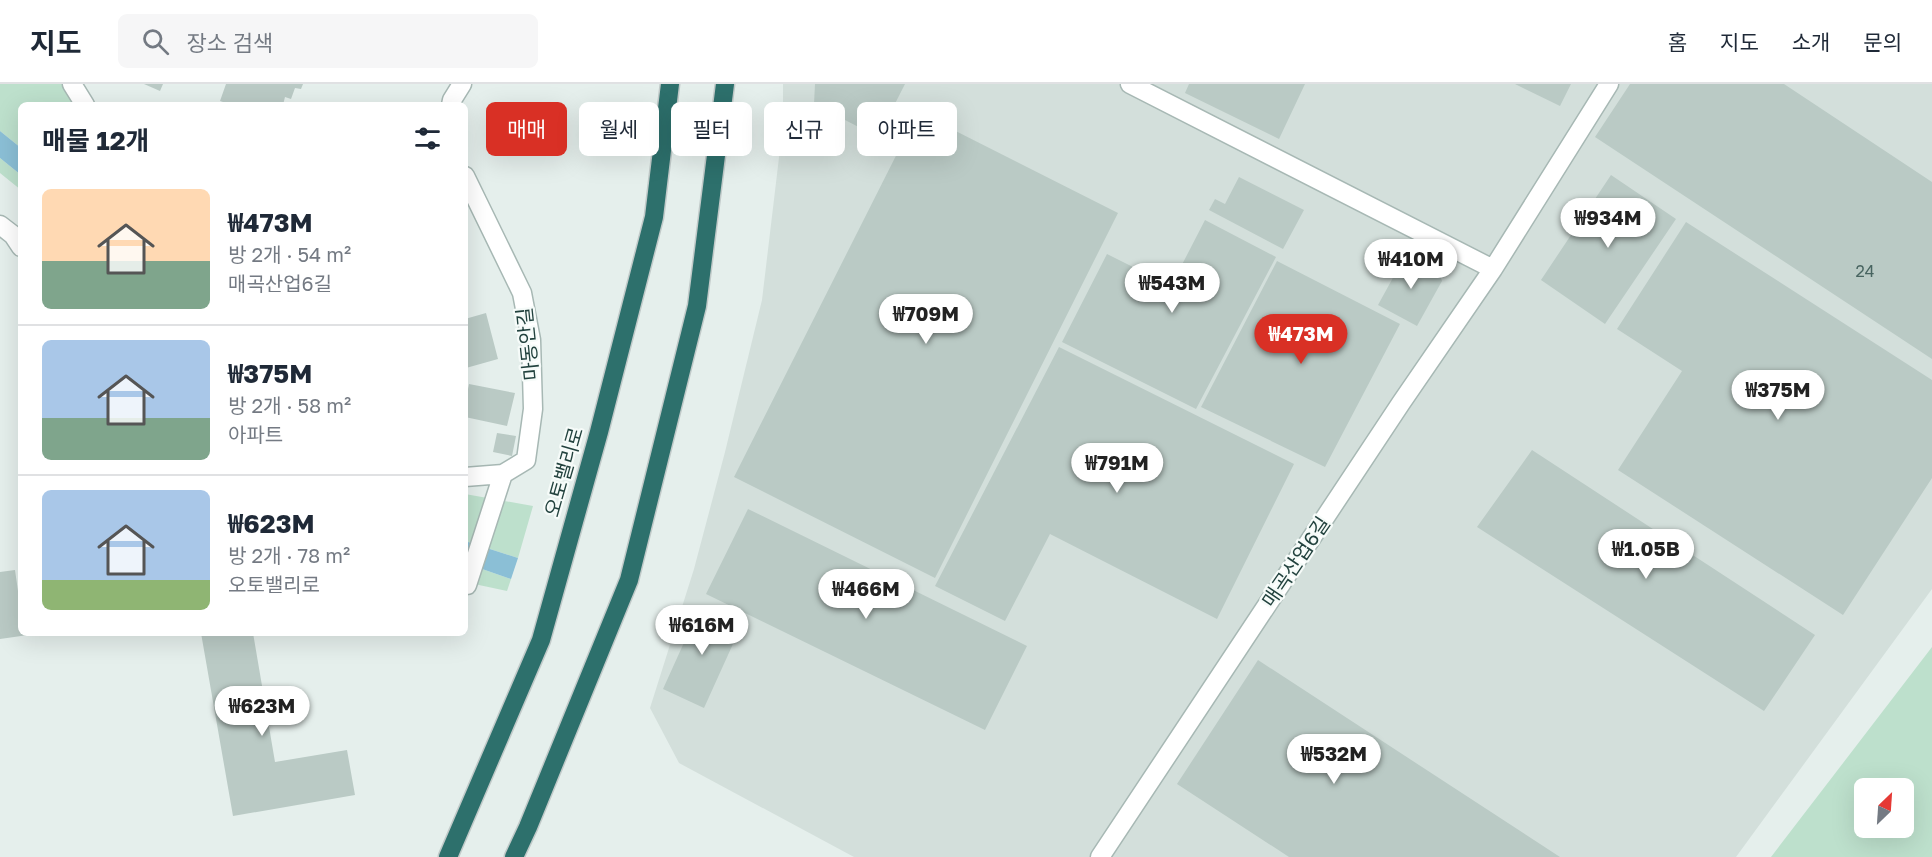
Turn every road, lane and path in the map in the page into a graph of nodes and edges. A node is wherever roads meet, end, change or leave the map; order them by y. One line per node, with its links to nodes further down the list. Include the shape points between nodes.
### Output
1 (72, 84): 7 (street)
2 (462, 84): 8 (street)
3 (670, 84): 16 (highway, 오토밸리로, via 654,217 540,640)
4 (725, 84): 17 (highway, via 697,306 629,580)
5 (1130, 84): 12 (street)
6 (1609, 84): 12 (street, 매곡산업6길)
7 (83, 102)
8 (452, 102)
9 (468, 182): 13 (street, 마동안길, via 522,292 531,340 533,409 526,460)
10 (0, 225): 11 (street)
11 (18, 242)
12 (1493, 269): 18 (street, 매곡산업6길)
13 (503, 474): 14 (street); 15 (street)
14 (468, 477)
15 (468, 579)
16 (448, 857)
17 (514, 857)
18 (1100, 857)

